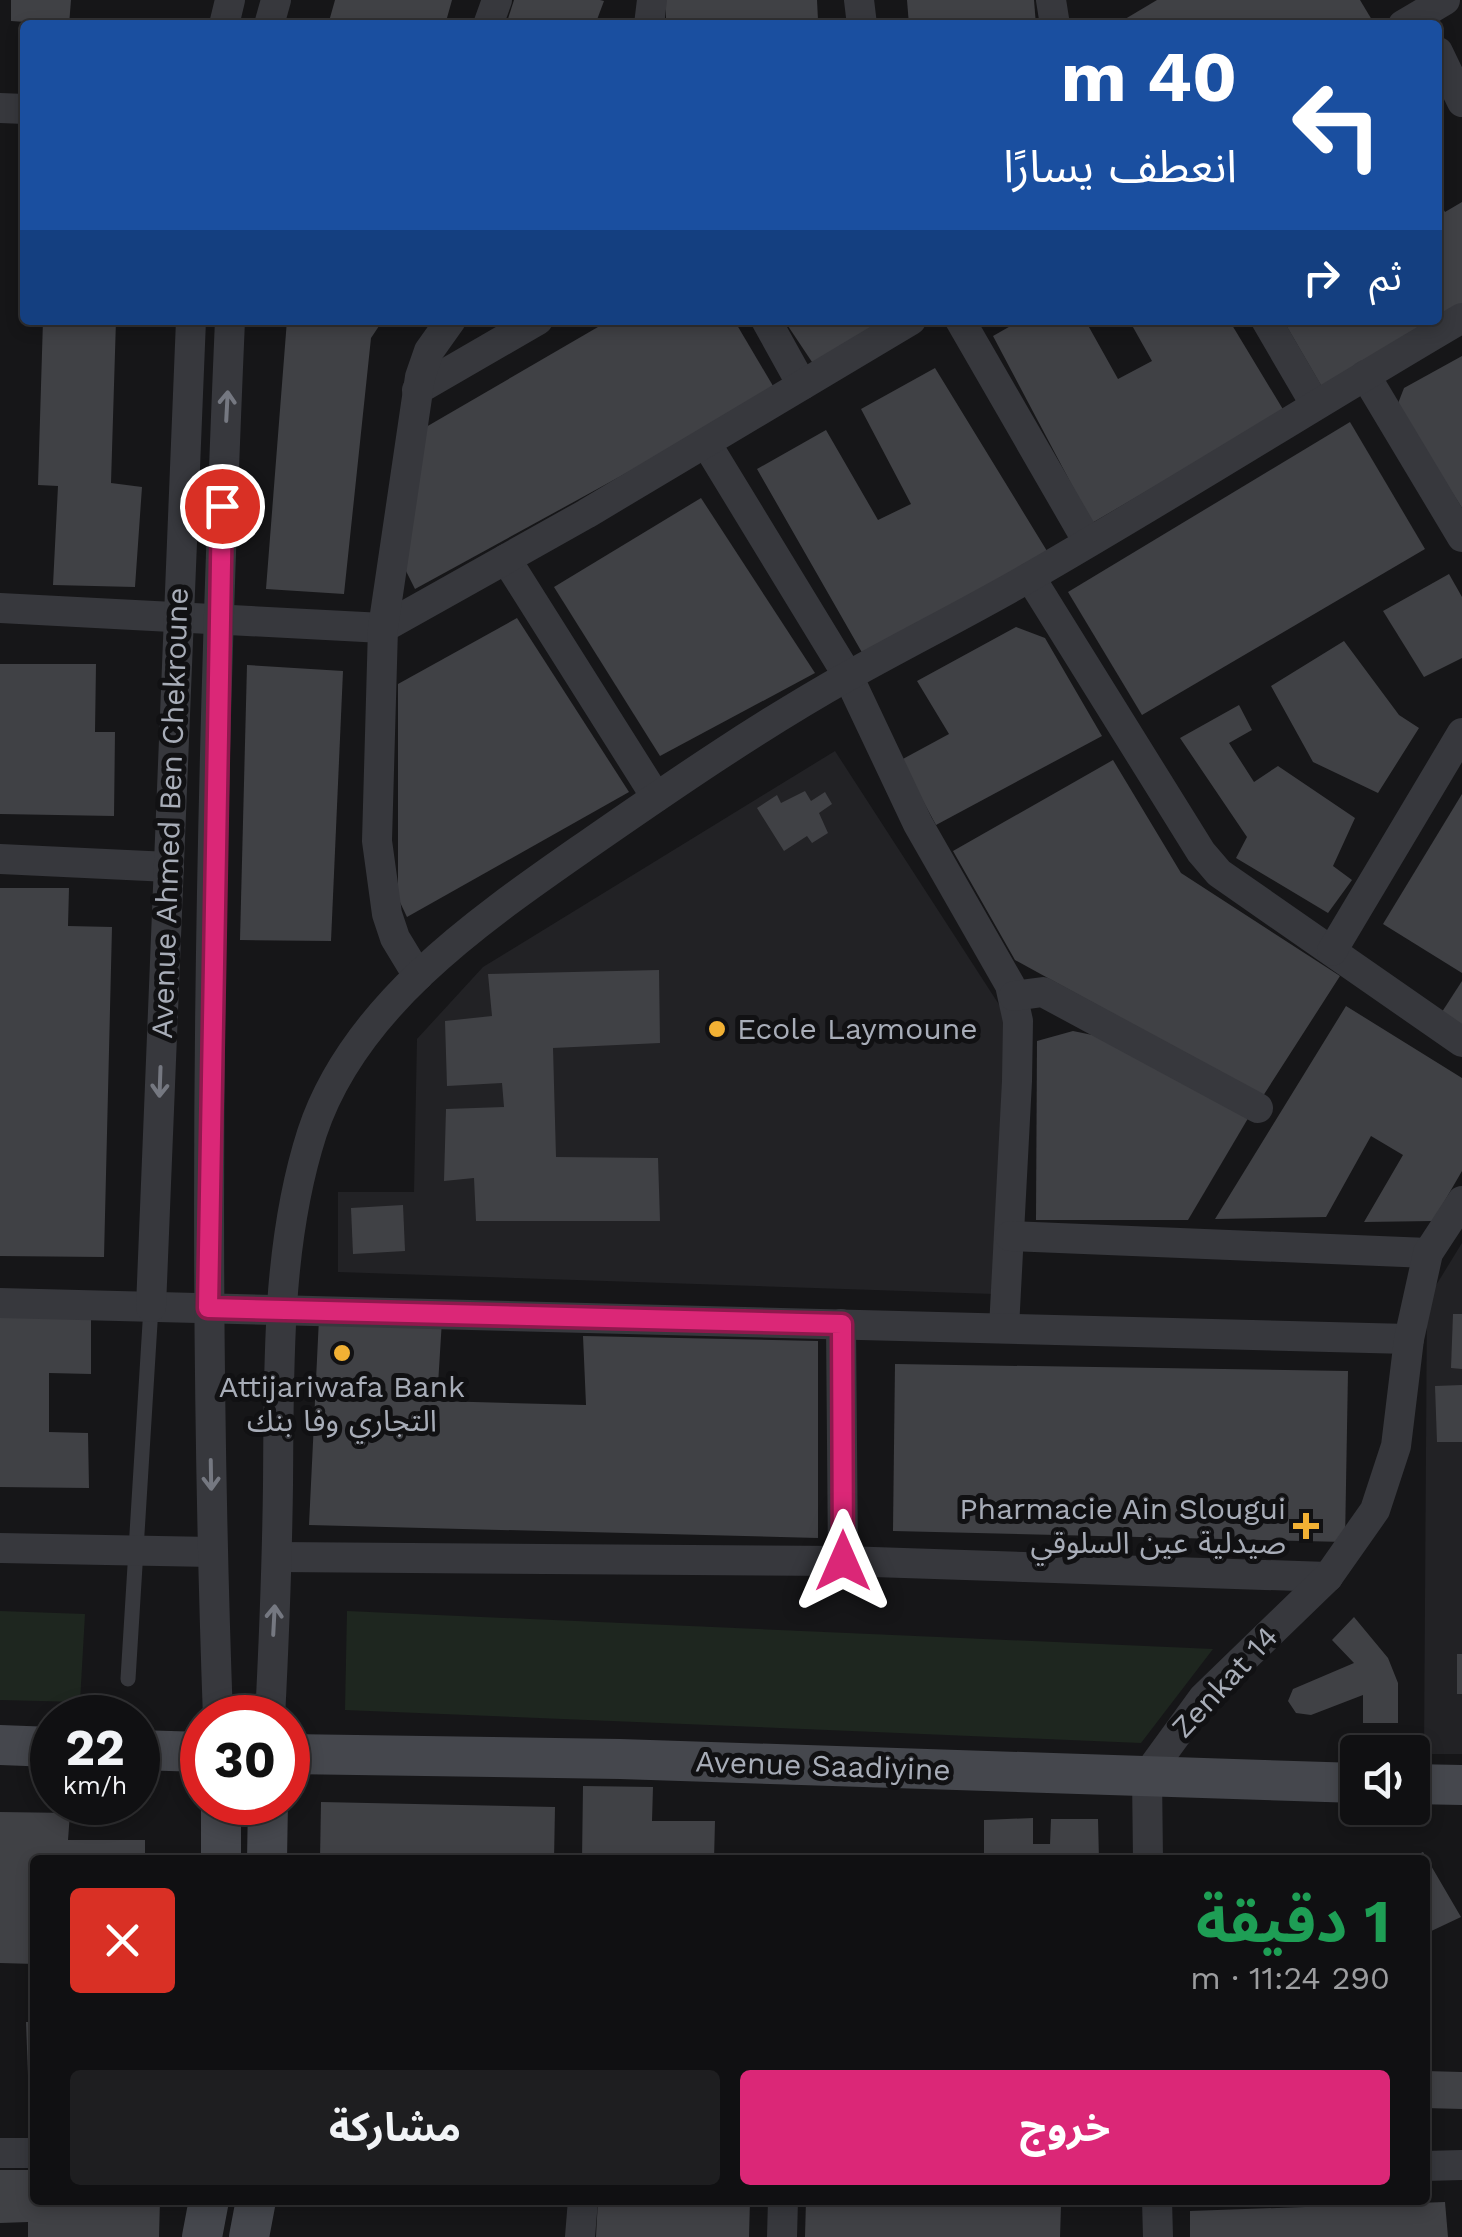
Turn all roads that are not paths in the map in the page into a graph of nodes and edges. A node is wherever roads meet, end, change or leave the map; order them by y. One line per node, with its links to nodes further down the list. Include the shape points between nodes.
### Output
1 (1442, 60): 2 (street)
2 (1462, 102)
3 (1462, 318): 12 (street)
4 (191, 325): 22 (street, Avenue Ahmed Ben Chekroune)
5 (230, 325): 23 (street, Avenue Ahmed Ben Chekroune, one-way to 5)
6 (447, 325): 14 (street, via 429,351)
7 (529, 325): 14 (street)
8 (769, 325): 13 (street)
9 (902, 325): 13 (street)
10 (963, 325): 18 (street)
11 (1269, 325): 15 (street)
12 (1365, 375): 15 (street); 17 (street)
13 (802, 385): 16 (street)
14 (417, 390): 24 (street)
15 (1315, 404): 18 (street)
16 (706, 443): 19 (street); 25 (street)
17 (1462, 537)
18 (1088, 542): 20 (street)
19 (506, 559): 24 (street); 27 (street)
20 (1030, 577): 25 (street); 30 (street, via 1201,852 1219,873)
21 (0, 608): 22 (street)
22 (178, 615): 23 (street); 29 (street, Avenue Ahmed Ben Chekroune)
23 (217, 618): 24 (street); 40 (street, Avenue Ahmed Ben Chekroune)
24 (382, 628): 31 (street, via 380,873 395,938)
25 (848, 676): 27 (street); 32 (street, via 918,824)
26 (1462, 733): 30 (street)
27 (656, 797): 31 (street)
28 (0, 858): 29 (street)
29 (169, 868): 39 (street, Avenue Ahmed Ben Chekroune, one-way to 39)
30 (1332, 951): 33 (street)
31 (418, 976): 41 (street, via 357,1045 318,1118 293,1215)
32 (1014, 996): 34 (street, via 1043,992); 36 (street)
33 (1462, 1042)
34 (1258, 1108)
35 (1462, 1201): 37 (street)
36 (1010, 1236): 37 (street); 43 (street)
37 (1428, 1253): 44 (street, Zenkat 14)
38 (0, 1303): 39 (street)
39 (151, 1307): 40 (street); 46 (lane)
40 (208, 1308): 41 (street); 47 (street, Avenue Ahmed Ben Chekroune, one-way to 47)
41 (282, 1310): 42 (street); 48 (street)
42 (842, 1324): 43 (street); 49 (street)
43 (1004, 1328): 44 (street)
44 (1409, 1338): 50 (street, Zenkat 14, via 1386,1486 1359,1538)
45 (0, 1548): 46 (street)
46 (136, 1551): 47 (street); 51 (lane)
47 (212, 1552): 52 (street, Avenue Ahmed Ben Chekroune)
48 (277, 1557): 49 (street); 53 (street, one-way to 48)
49 (843, 1561): 50 (street)
50 (1328, 1577): 57 (street, Zenkat 14, via 1203,1698)
51 (128, 1679)
52 (217, 1695)
53 (271, 1695)
54 (0, 1745): 55 (main road)
55 (30, 1746)
56 (310, 1755): 57 (main road, Avenue Saadiyine)
57 (1147, 1774): 58 (main road, Avenue Saadiyine); 65 (street)
58 (1340, 1782)
59 (1430, 1785): 60 (main road)
60 (1462, 1786)
61 (222, 1825): 63 (main road)
62 (268, 1825): 64 (main road)
63 (221, 1855)
64 (268, 1855)
65 (1148, 1855)
66 (0, 2152): 67 (street)
67 (30, 2154)
68 (1462, 2165): 69 (street)
69 (1430, 2166)
70 (208, 2205): 75 (main road)
71 (255, 2205): 76 (main road)
72 (583, 2205): 77 (street)
73 (783, 2205): 78 (street)
74 (1157, 2205): 79 (street)
75 (202, 2237)
76 (249, 2237)
77 (580, 2237)
78 (782, 2237)
79 (1158, 2237)

